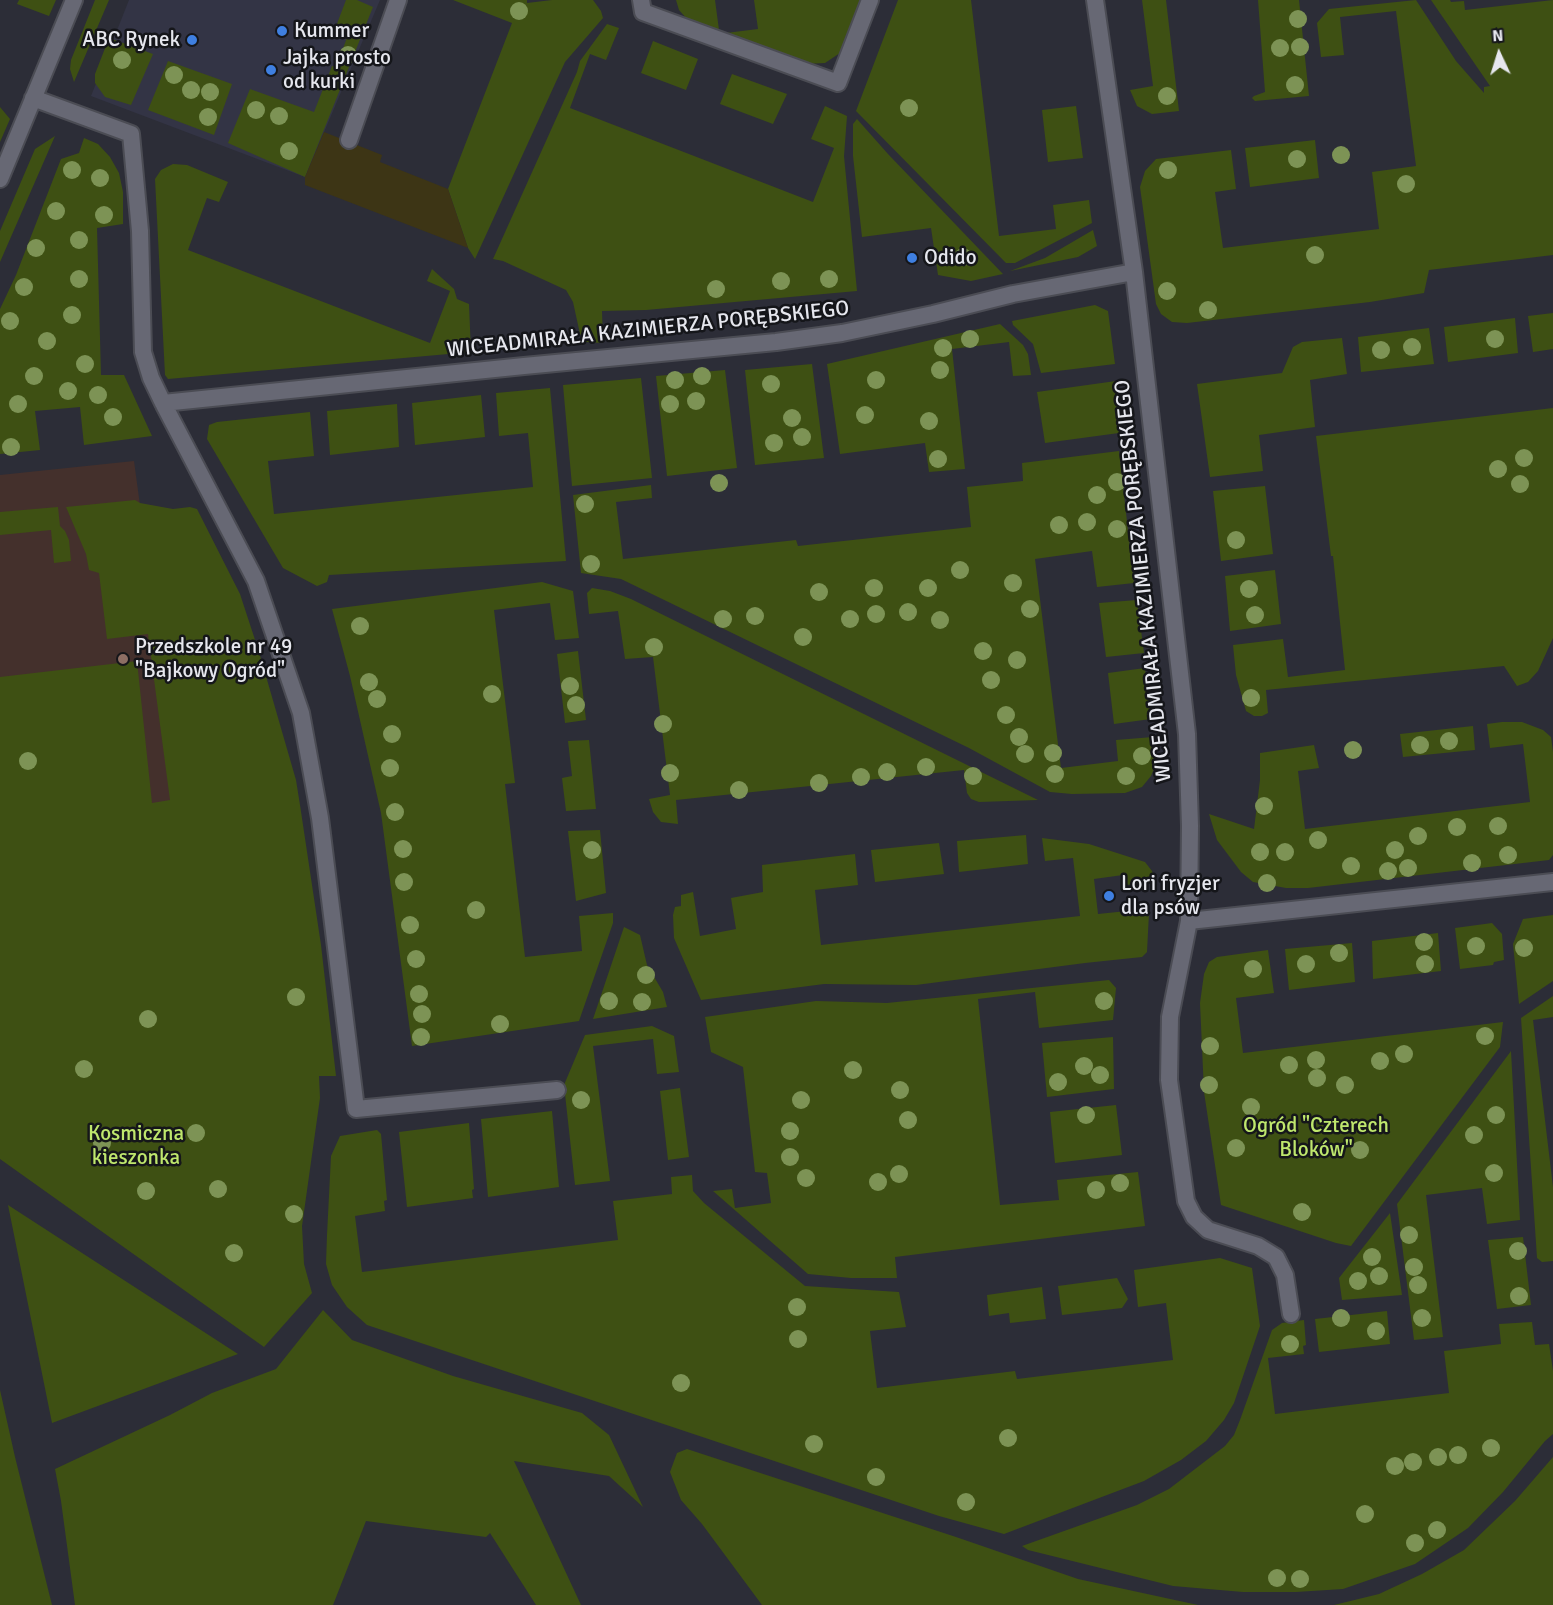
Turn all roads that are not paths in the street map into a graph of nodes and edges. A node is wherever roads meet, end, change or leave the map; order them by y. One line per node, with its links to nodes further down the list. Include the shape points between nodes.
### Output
1 (74, 0): 6 (street)
2 (398, 0): 7 (street)
3 (641, 0): 4 (street, via 643,12 838,83)
4 (870, 0)
5 (1095, 0): 9 (street, WICEADMIRAŁA KAZIMIERZA PORĘBSKIEGO)
6 (33, 98): 8 (street); 10 (street, via 131,134 140,231 143,352)
7 (349, 140)
8 (0, 179)
9 (1134, 272): 10 (street, WICEADMIRAŁA KAZIMIERZA PORĘBSKIEGO, via 787,341); 12 (street, WICEADMIRAŁA KAZIMIERZA PORĘBSKIEGO, via 1187,734)
10 (163, 403): 13 (street, via 256,580 301,713 320,818 356,1109)
11 (1553, 882): 12 (street)
12 (1189, 921): 14 (street, WICEADMIRAŁA KAZIMIERZA PORĘBSKIEGO, via 1170,1017 1169,1080 1186,1201 1194,1217 1208,1230 1258,1246 1276,1257 1285,1275)
13 (557, 1090)
14 (1291, 1314)

